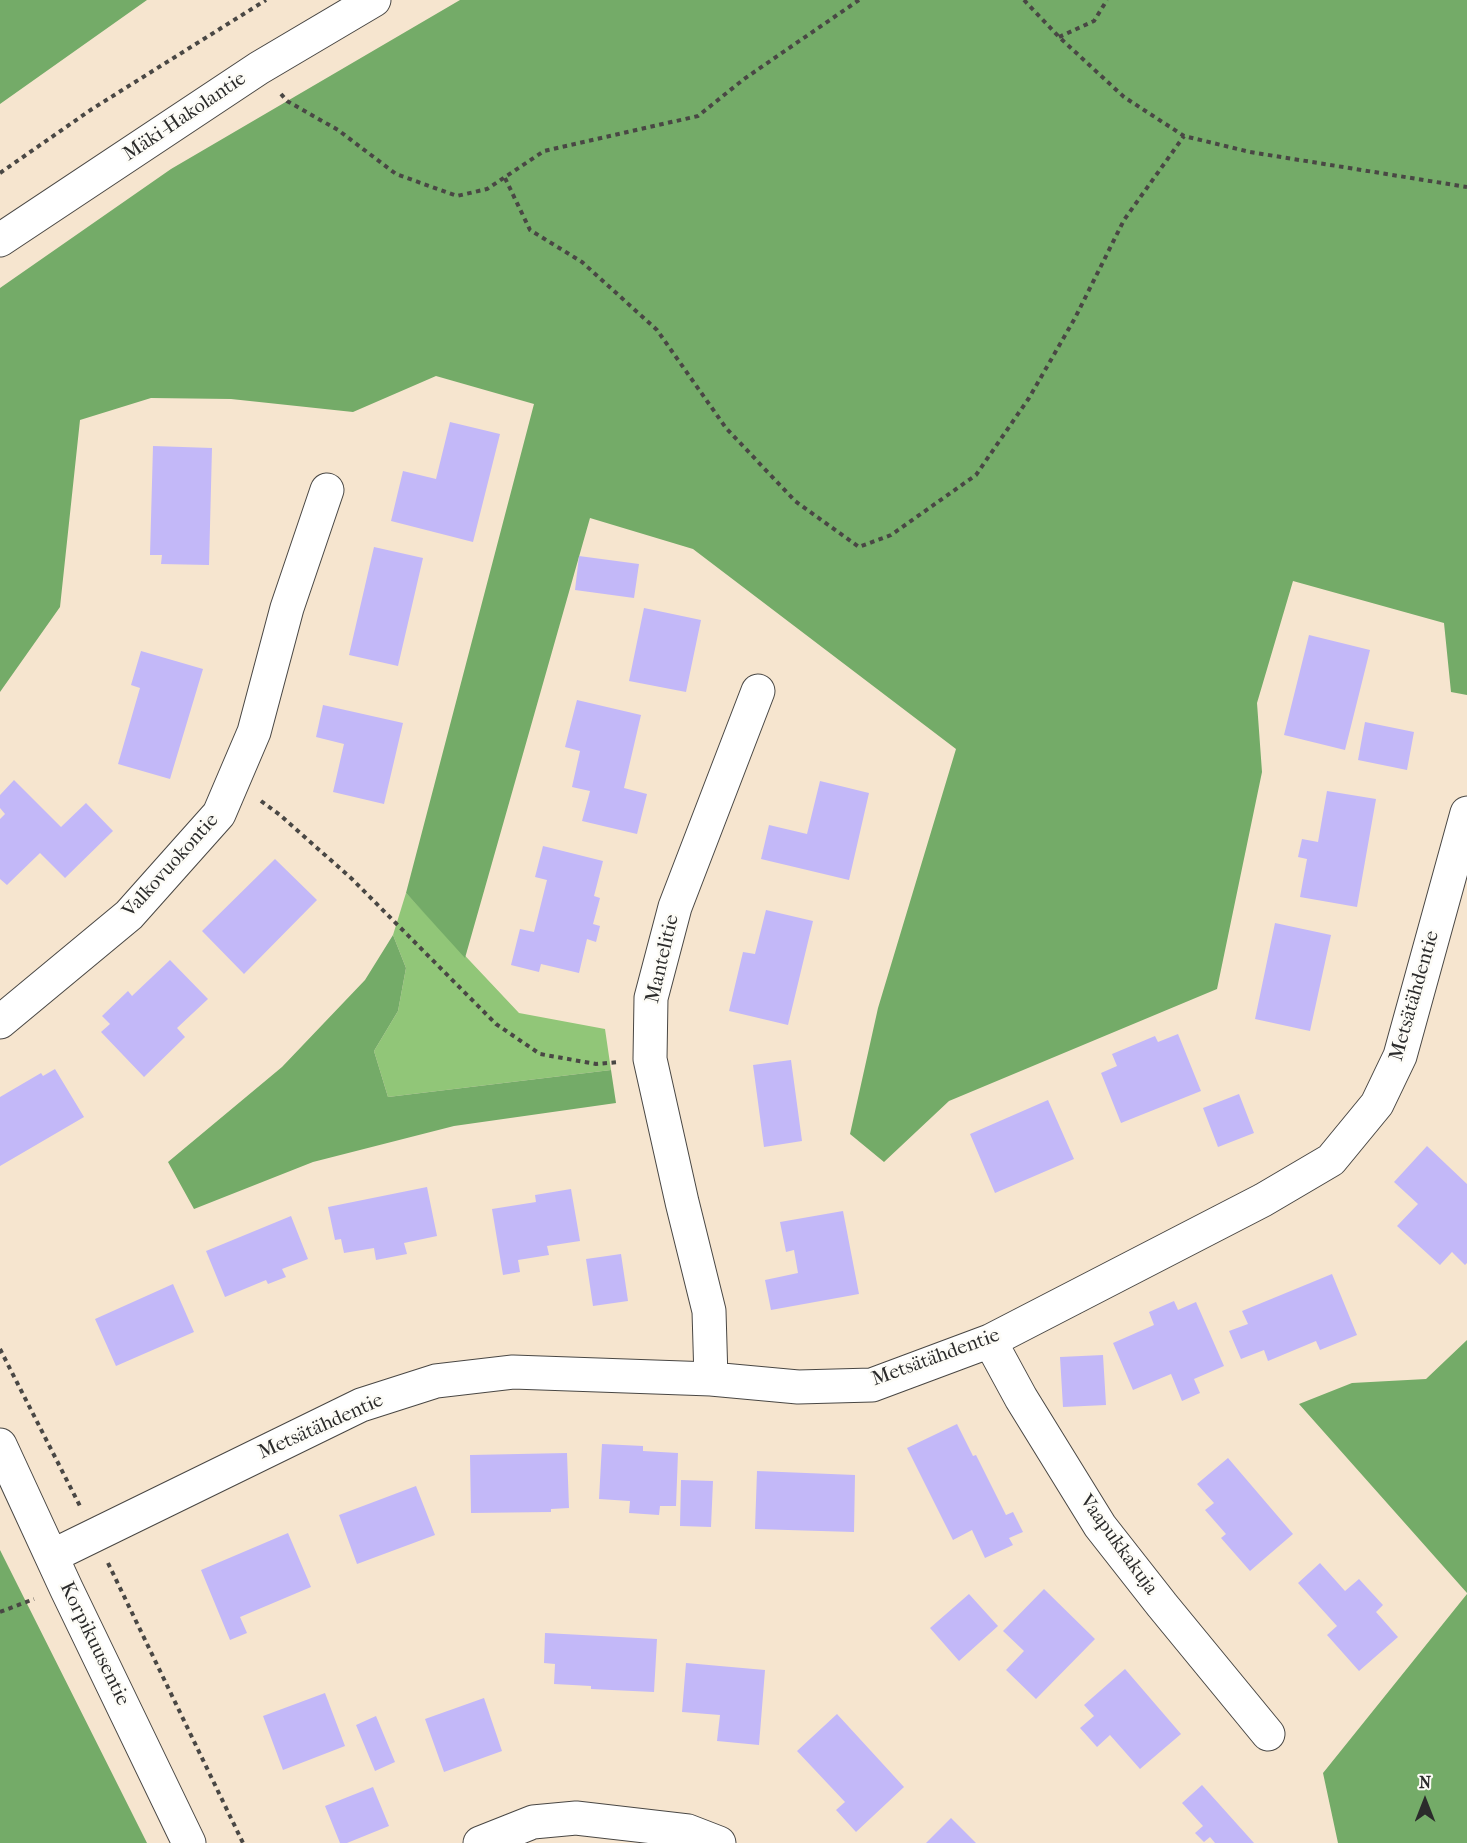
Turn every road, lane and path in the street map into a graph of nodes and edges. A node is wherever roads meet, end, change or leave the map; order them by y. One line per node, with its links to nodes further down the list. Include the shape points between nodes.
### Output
1 (266, 0): 9 (path)
2 (374, 0): 12 (street, Mäki-Hakolantie, via 259,68)
3 (859, 0): 10 (path, via 698,116 544,151)
4 (1024, 0): 6 (path)
5 (1107, 0): 6 (path, via 1094,21)
6 (1059, 37): 8 (path, via 1124,97)
7 (287, 101): 10 (path, via 338,130 396,174 457,196 487,189)
8 (1184, 136): 10 (path, via 1124,220 1029,398 976,475 891,535 859,547 795,501 726,428 657,330 582,262 530,230); 11 (path, via 1250,152)
9 (0, 173)
10 (505, 177)
11 (1467, 187)
12 (0, 240)
13 (327, 490): 15 (street, Valkovuokontie, via 287,608 254,732)
14 (758, 691): 18 (street, Mantelitie, via 675,907 651,998)
15 (233, 781): 17 (street, Valkovuokontie, via 219,813 129,915); 18 (path, via 280,815 352,879 496,1024 540,1054 596,1064)
16 (1467, 813): 19 (street, Metsätähdentie, via 1400,1056 1377,1104 1331,1160 1263,1200)
17 (0, 1022)
18 (650, 1059): 21 (street, Mantelitie, via 710,1311)
19 (990, 1341): 21 (street, Metsätähdentie, via 872,1385 798,1387); 25 (street, Vaapukkakuja, via 1020,1398 1100,1526)
20 (0, 1349): 23 (path)
21 (711, 1379): 23 (street, Metsätähdentie, via 513,1372 436,1381 361,1404)
22 (0, 1445): 24 (street, Korpikuusentie)
23 (95, 1535): 24 (street, Metsätähdentie); 27 (path)
24 (52, 1556): 26 (street, Korpikuusentie)
25 (1268, 1734)
26 (189, 1843)
27 (243, 1843)
28 (480, 1843): 29 (street, via 533,1822 576,1818 688,1831)
29 (719, 1843)

